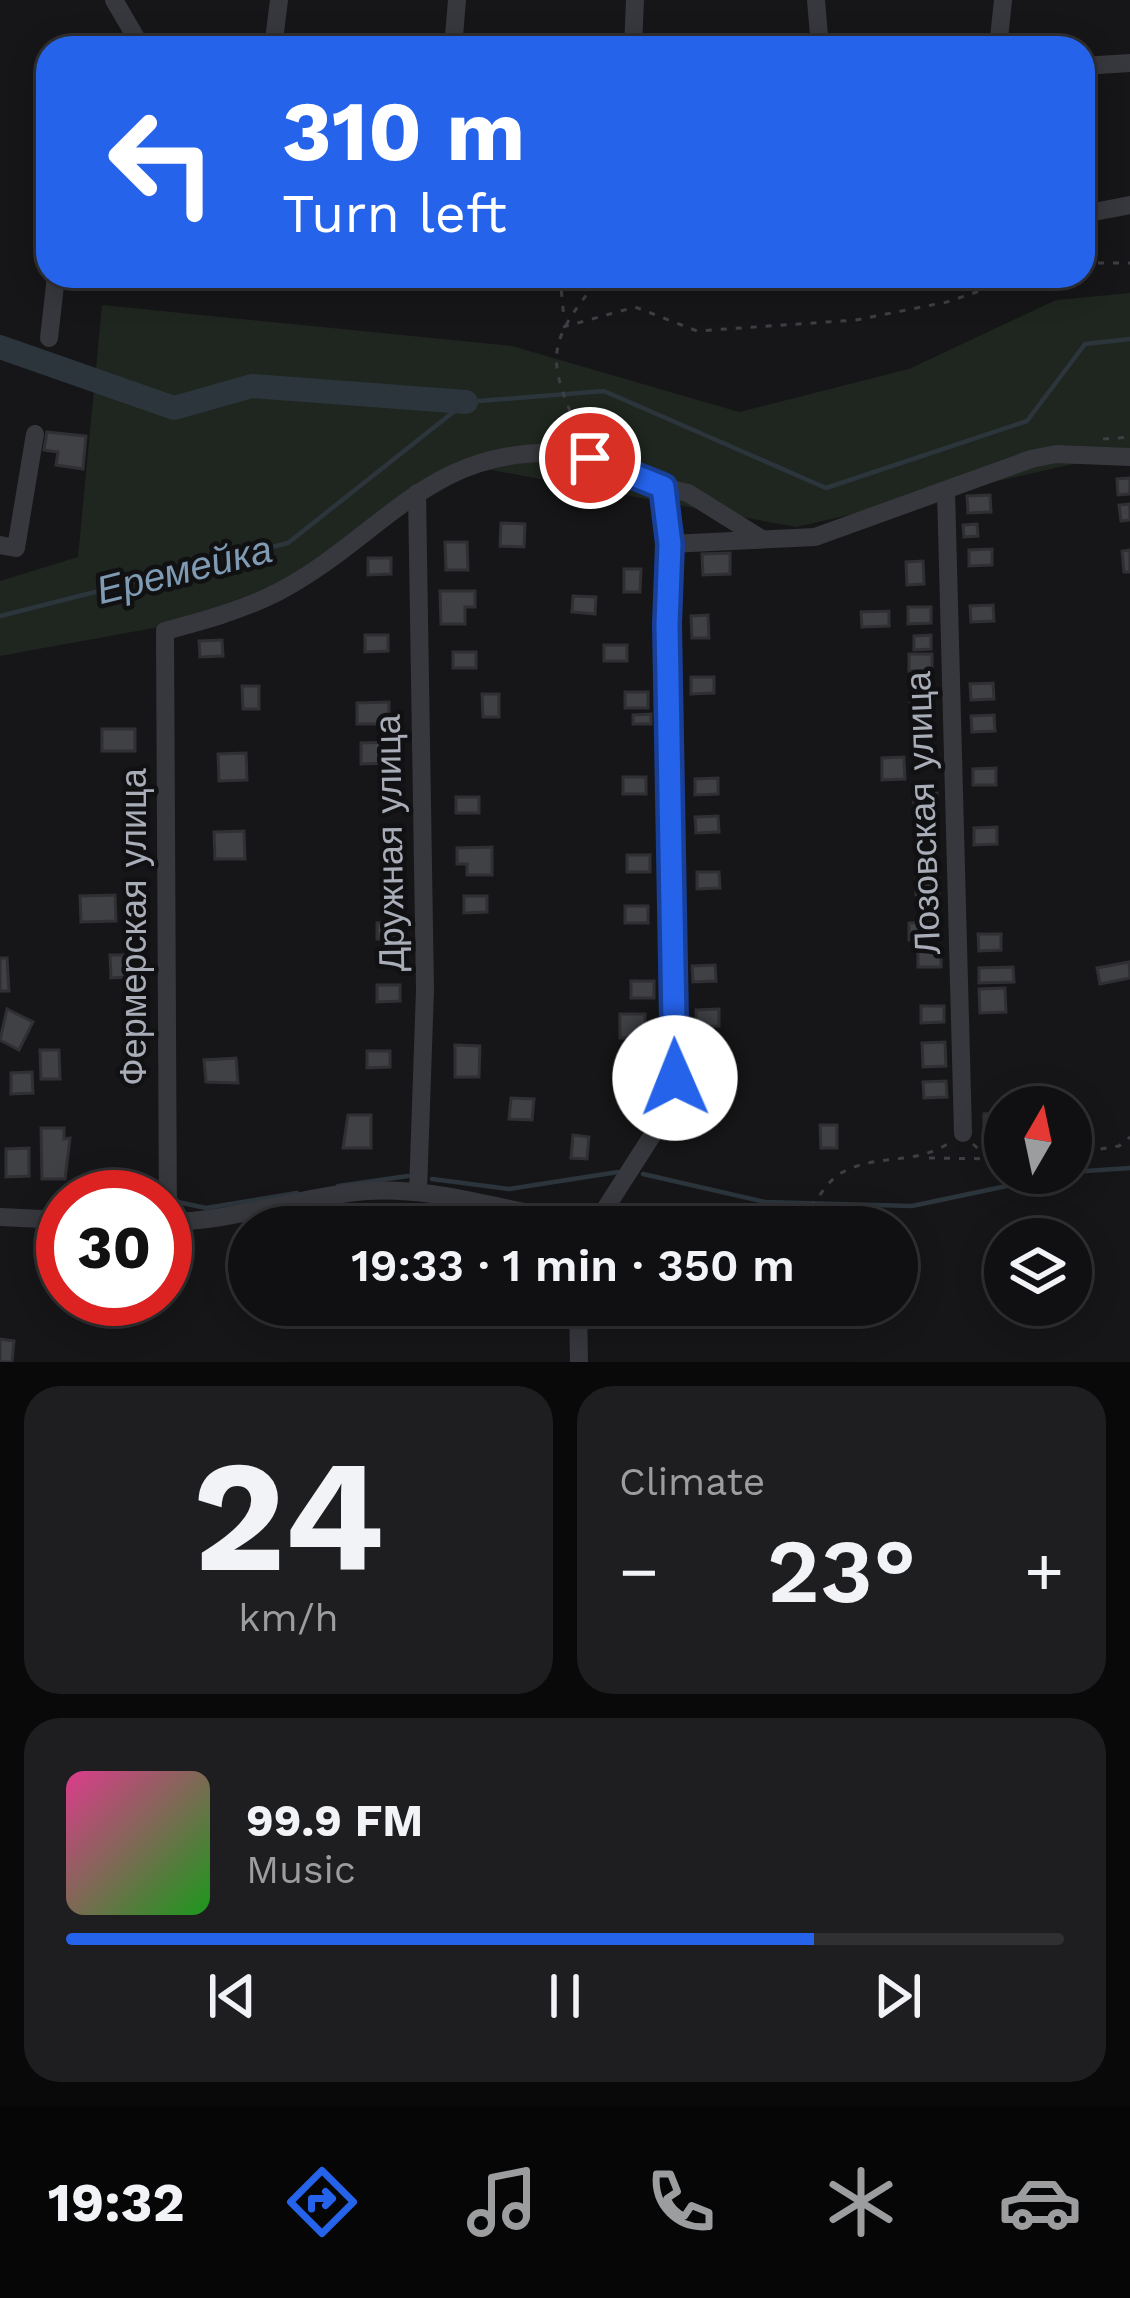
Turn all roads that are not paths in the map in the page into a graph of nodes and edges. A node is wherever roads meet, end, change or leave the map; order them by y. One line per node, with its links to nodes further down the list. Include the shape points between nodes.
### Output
1 (114, 0): 7 (street)
2 (280, 0): 8 (street)
3 (457, 0): 9 (street)
4 (635, 0): 10 (street)
5 (816, 0): 11 (street)
6 (1003, 0): 12 (street)
7 (135, 36)
8 (275, 36)
9 (454, 36)
10 (634, 36)
11 (819, 36)
12 (999, 36)
13 (1130, 63): 14 (street)
14 (1095, 65)
15 (1130, 205): 16 (street)
16 (1095, 212)
17 (55, 288): 18 (street)
18 (50, 338)
19 (35, 434): 26 (street, via 16,548)
20 (1130, 457): 22 (street, via 1056,454)
21 (663, 487): 23 (street, via 559,453 484,459); 24 (street, via 688,493); 25 (street)
22 (946, 491): 24 (street, via 814,537); 27 (street, Лозовская улица)
23 (417, 493): 28 (street, Фермерская улица, via 279,592 165,631); 29 (street, Дружная улица, via 424,990)
24 (762, 539): 25 (street)
25 (670, 544): 31 (street, via 675,1078 666,1114)
26 (0, 545)
27 (963, 1133)
28 (166, 1170)
29 (418, 1191): 30 (street); 34 (street, via 365,1191)
30 (480, 1206)
31 (598, 1206)
32 (0, 1216): 33 (street)
33 (36, 1218)
34 (192, 1218)
35 (578, 1326): 36 (street)
36 (579, 1362)

